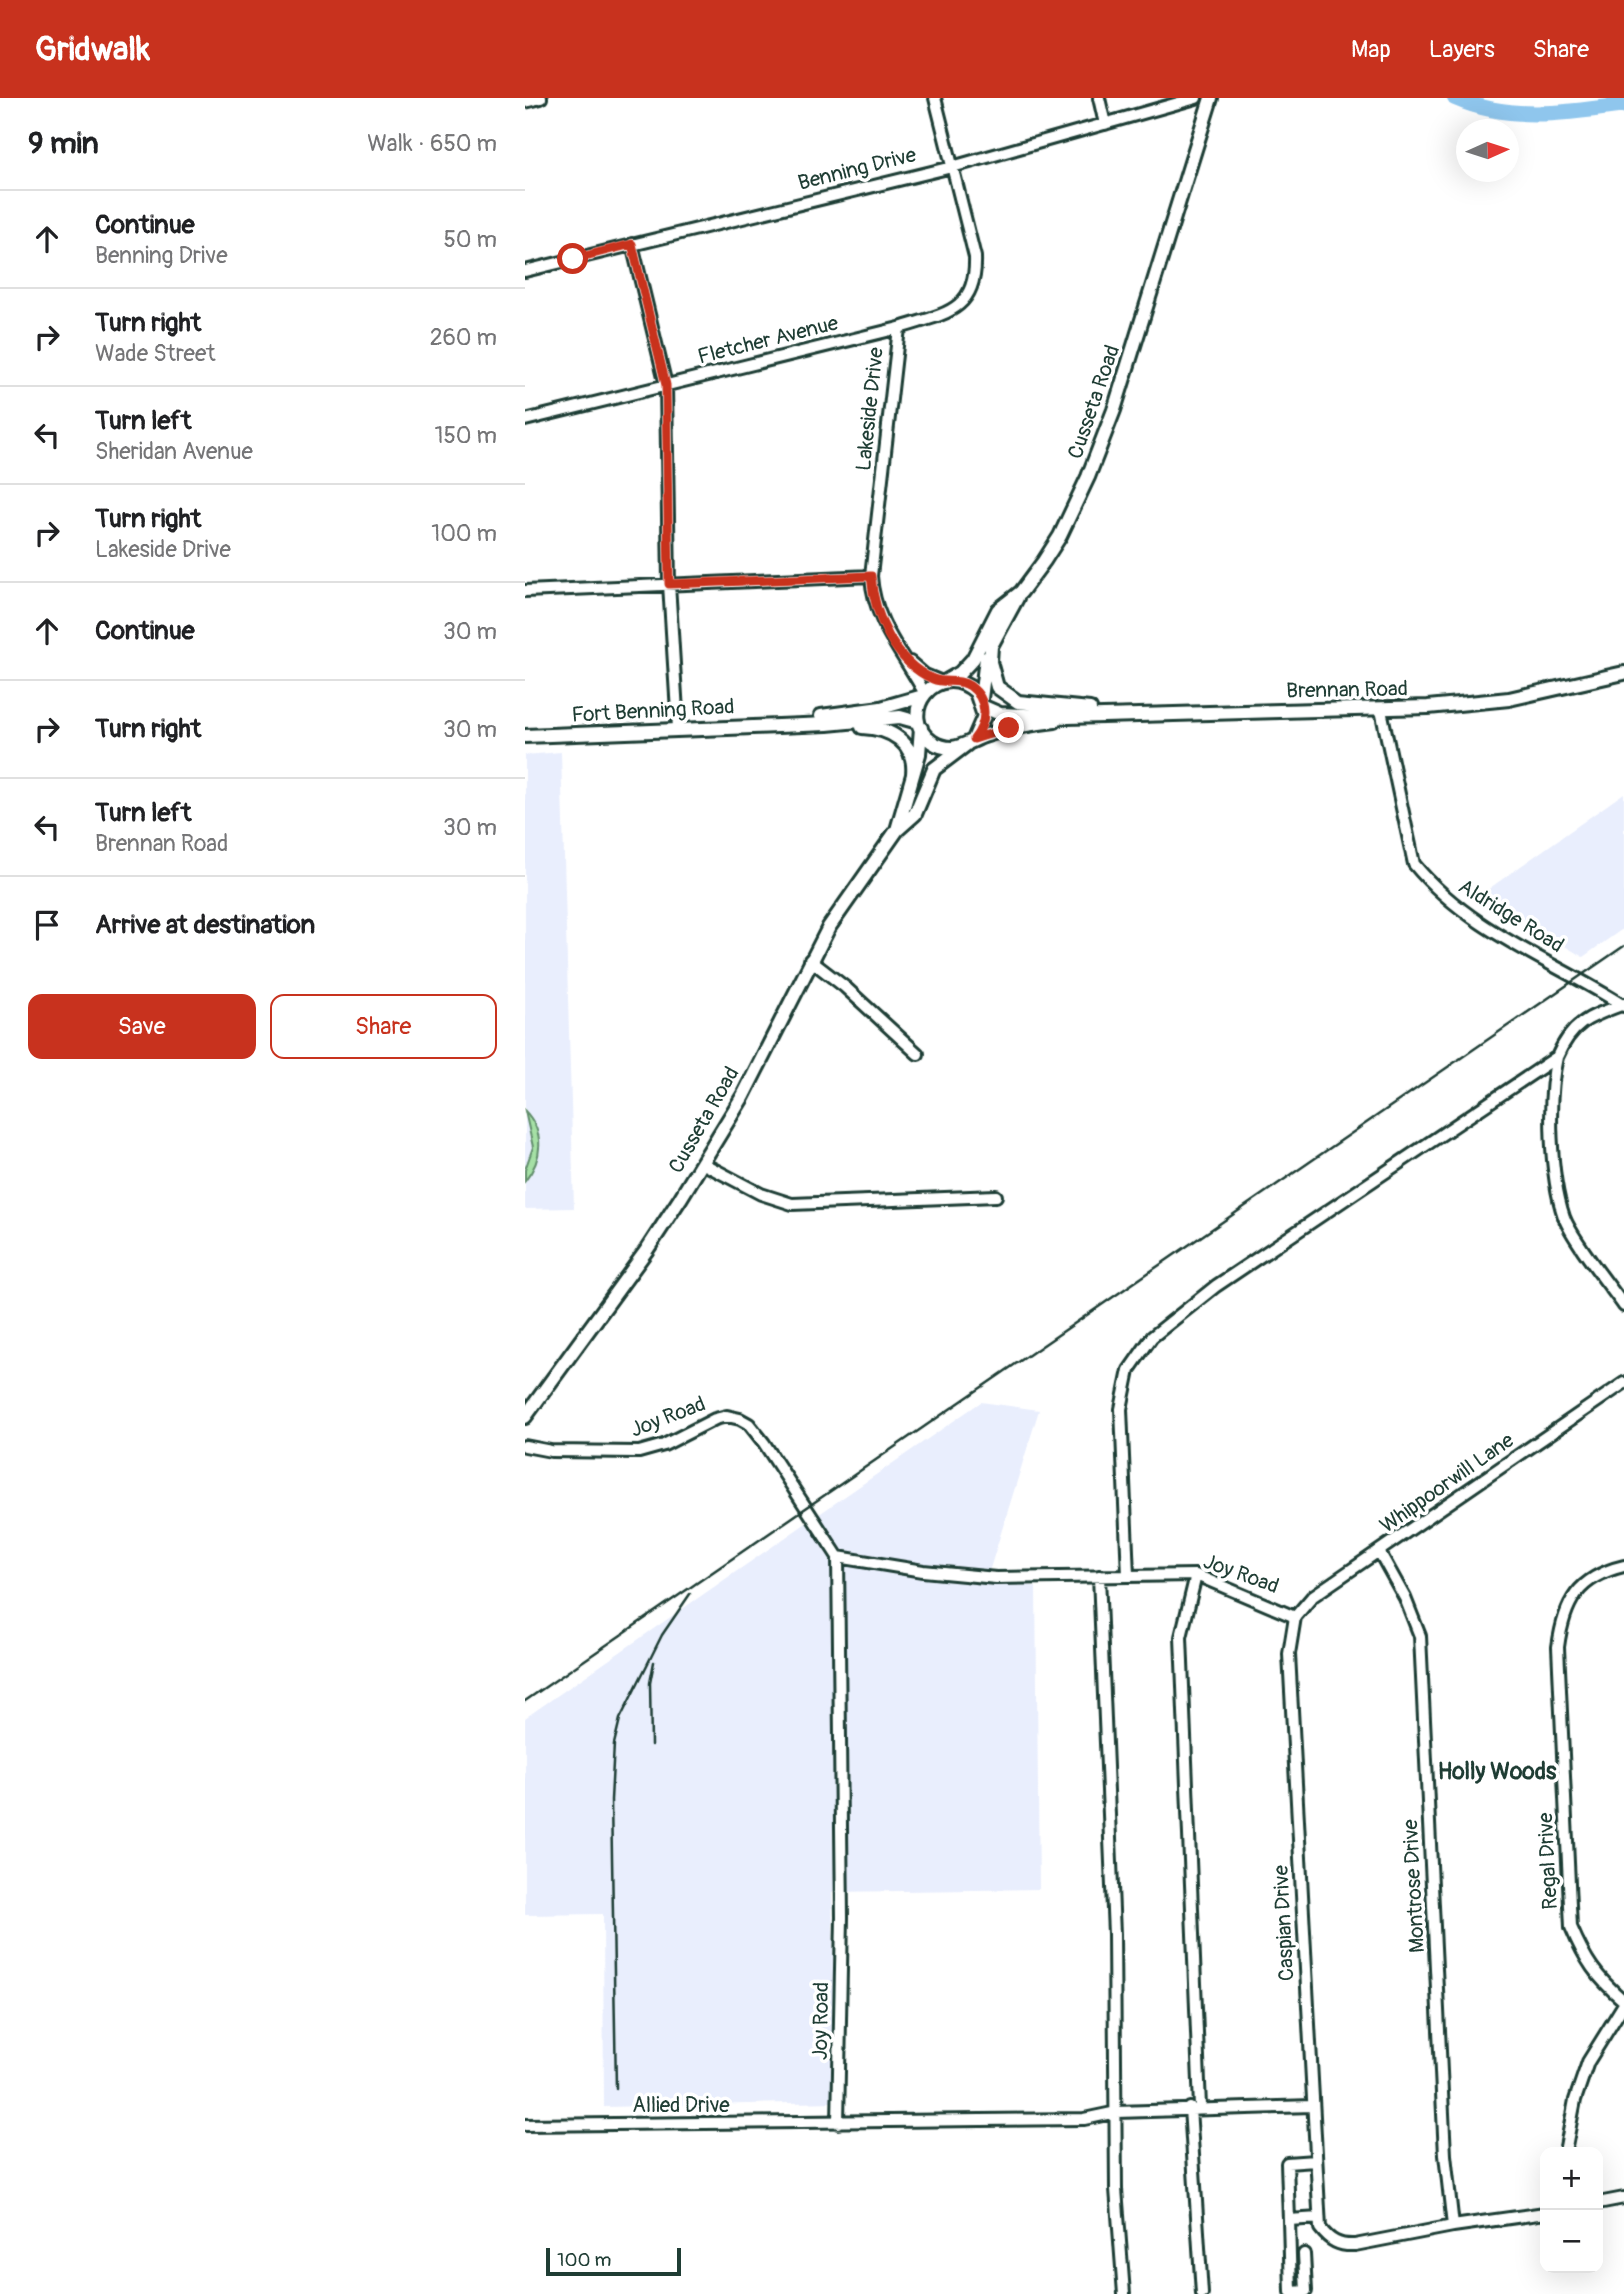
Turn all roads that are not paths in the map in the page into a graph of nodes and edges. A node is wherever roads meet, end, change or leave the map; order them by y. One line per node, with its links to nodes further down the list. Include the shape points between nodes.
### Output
1 (541, 98): 6 (street)
2 (936, 98): 8 (street, Lakeside Drive)
3 (1099, 98): 7 (street)
4 (1196, 98): 7 (street, Benning Drive)
5 (1211, 98): 17 (street, Cusseta Road, via 1094,464 1060,536)
6 (525, 102)
7 (1105, 124): 8 (street, Benning Drive)
8 (952, 166): 9 (street, Benning Drive); 11 (street, Lakeside Drive, via 975,257 975,278 966,300 938,316)
9 (632, 244): 10 (street, Benning Drive); 12 (street)
10 (525, 271)
11 (898, 328): 12 (street, Fletcher Avenue); 14 (street, Lakeside Drive)
12 (666, 385): 13 (street, Fletcher Avenue); 15 (street)
13 (525, 420)
14 (871, 576): 15 (street); 19 (street, Lakeside Drive, via 879,615)
15 (669, 584): 16 (street); 30 (street)
16 (525, 592)
17 (1021, 592): 18 (street); 21 (street, Cusseta Road, via 997,610 960,673)
18 (991, 646): 23 (street, via 983,668); 25 (street, via 993,681 1010,698)
19 (903, 656): 21 (street, Lakeside Drive, via 925,675); 22 (street, Lakeside Drive)
20 (1624, 673): 24 (street, Brennan Road, via 1482,703)
21 (944, 681): 22 (street); 23 (street, via 970,687)
22 (924, 695): 27 (street, Fort Benning Road, via 881,708); 29 (street)
23 (982, 703): 26 (street, Brennan Road, via 1000,714); 32 (street, via 983,724)
24 (1381, 710): 25 (street, Brennan Road); 36 (street, Aldridge Road, via 1414,864 1422,874 1462,912 1508,942)
25 (1125, 713): 26 (street, Brennan Road)
26 (1068, 717): 32 (street, Brennan Road, via 1015,726)
27 (784, 724): 28 (street, Fort Benning Road); 30 (street, Fort Benning Road)
28 (827, 724): 29 (street, Fort Benning Road, via 900,717); 33 (street, via 876,727 897,736 912,757)
29 (919, 725): 32 (street, via 930,741 944,747); 33 (street, Cusseta Road)
30 (678, 728): 31 (street, Fort Benning Road)
31 (525, 736)
32 (970, 741): 34 (street, Cusseta Road, via 934,769 915,814)
33 (913, 774): 34 (street, Cusseta Road)
34 (897, 830): 35 (street, Cusseta Road)
35 (810, 960): 37 (street); 39 (street, Cusseta Road, via 743,1096)
36 (1623, 1005): 38 (street, via 1586,1019 1567,1034)
37 (918, 1055)
38 (1557, 1057): 41 (street, via 1551,1081 1555,1159 1565,1218); 48 (street, via 1216,1286 1152,1337 1129,1370 1121,1409)
39 (702, 1163): 40 (street, via 761,1194 792,1204); 43 (street, Cusseta Road, via 646,1251)
40 (996, 1196)
41 (1624, 1306)
42 (1624, 1383): 45 (street, Whippoorwill Lane)
43 (525, 1416)
44 (525, 1446): 46 (street, Joy Road, via 551,1451 639,1452 664,1445 715,1419 740,1419 764,1443)
45 (1380, 1553): 51 (street, Whippoorwill Lane, via 1313,1596); 65 (street, Montrose Drive, via 1420,1636 1445,2155)
46 (838, 1557): 50 (street, Joy Road, via 996,1578); 56 (street, Joy Road, via 842,1917)
47 (1624, 1566): 52 (street, Regal Drive, via 1600,1572 1574,1593 1560,1626 1558,1647 1571,1927 1584,1958)
48 (1128, 1575): 49 (street, Joy Road); 50 (street, Joy Road)
49 (1196, 1575): 51 (street, Joy Road); 54 (street, via 1181,1637)
50 (1098, 1577): 55 (street)
51 (1295, 1617): 53 (street, Caspian Drive, via 1289,1654)
52 (1624, 2002): 58 (street, via 1588,2062)
53 (1313, 2106): 54 (street); 59 (street, Caspian Drive)
54 (1196, 2107): 55 (street); 68 (street)
55 (1118, 2112): 56 (street, via 1084,2119); 67 (street, via 1116,2189)
56 (838, 2123): 57 (street, Allied Drive)
57 (525, 2125)
58 (1566, 2147)
59 (1315, 2161): 63 (street, via 1287,2163); 64 (street, Caspian Drive)
60 (1624, 2198): 61 (street)
61 (1603, 2202)
62 (1540, 2214): 65 (street)
63 (1289, 2220): 64 (street); 66 (street, via 1291,2292 1306,2291)
64 (1320, 2223): 65 (street, via 1328,2239 1343,2246)
65 (1453, 2226)
66 (1304, 2254)
67 (1125, 2294)
68 (1202, 2294)

